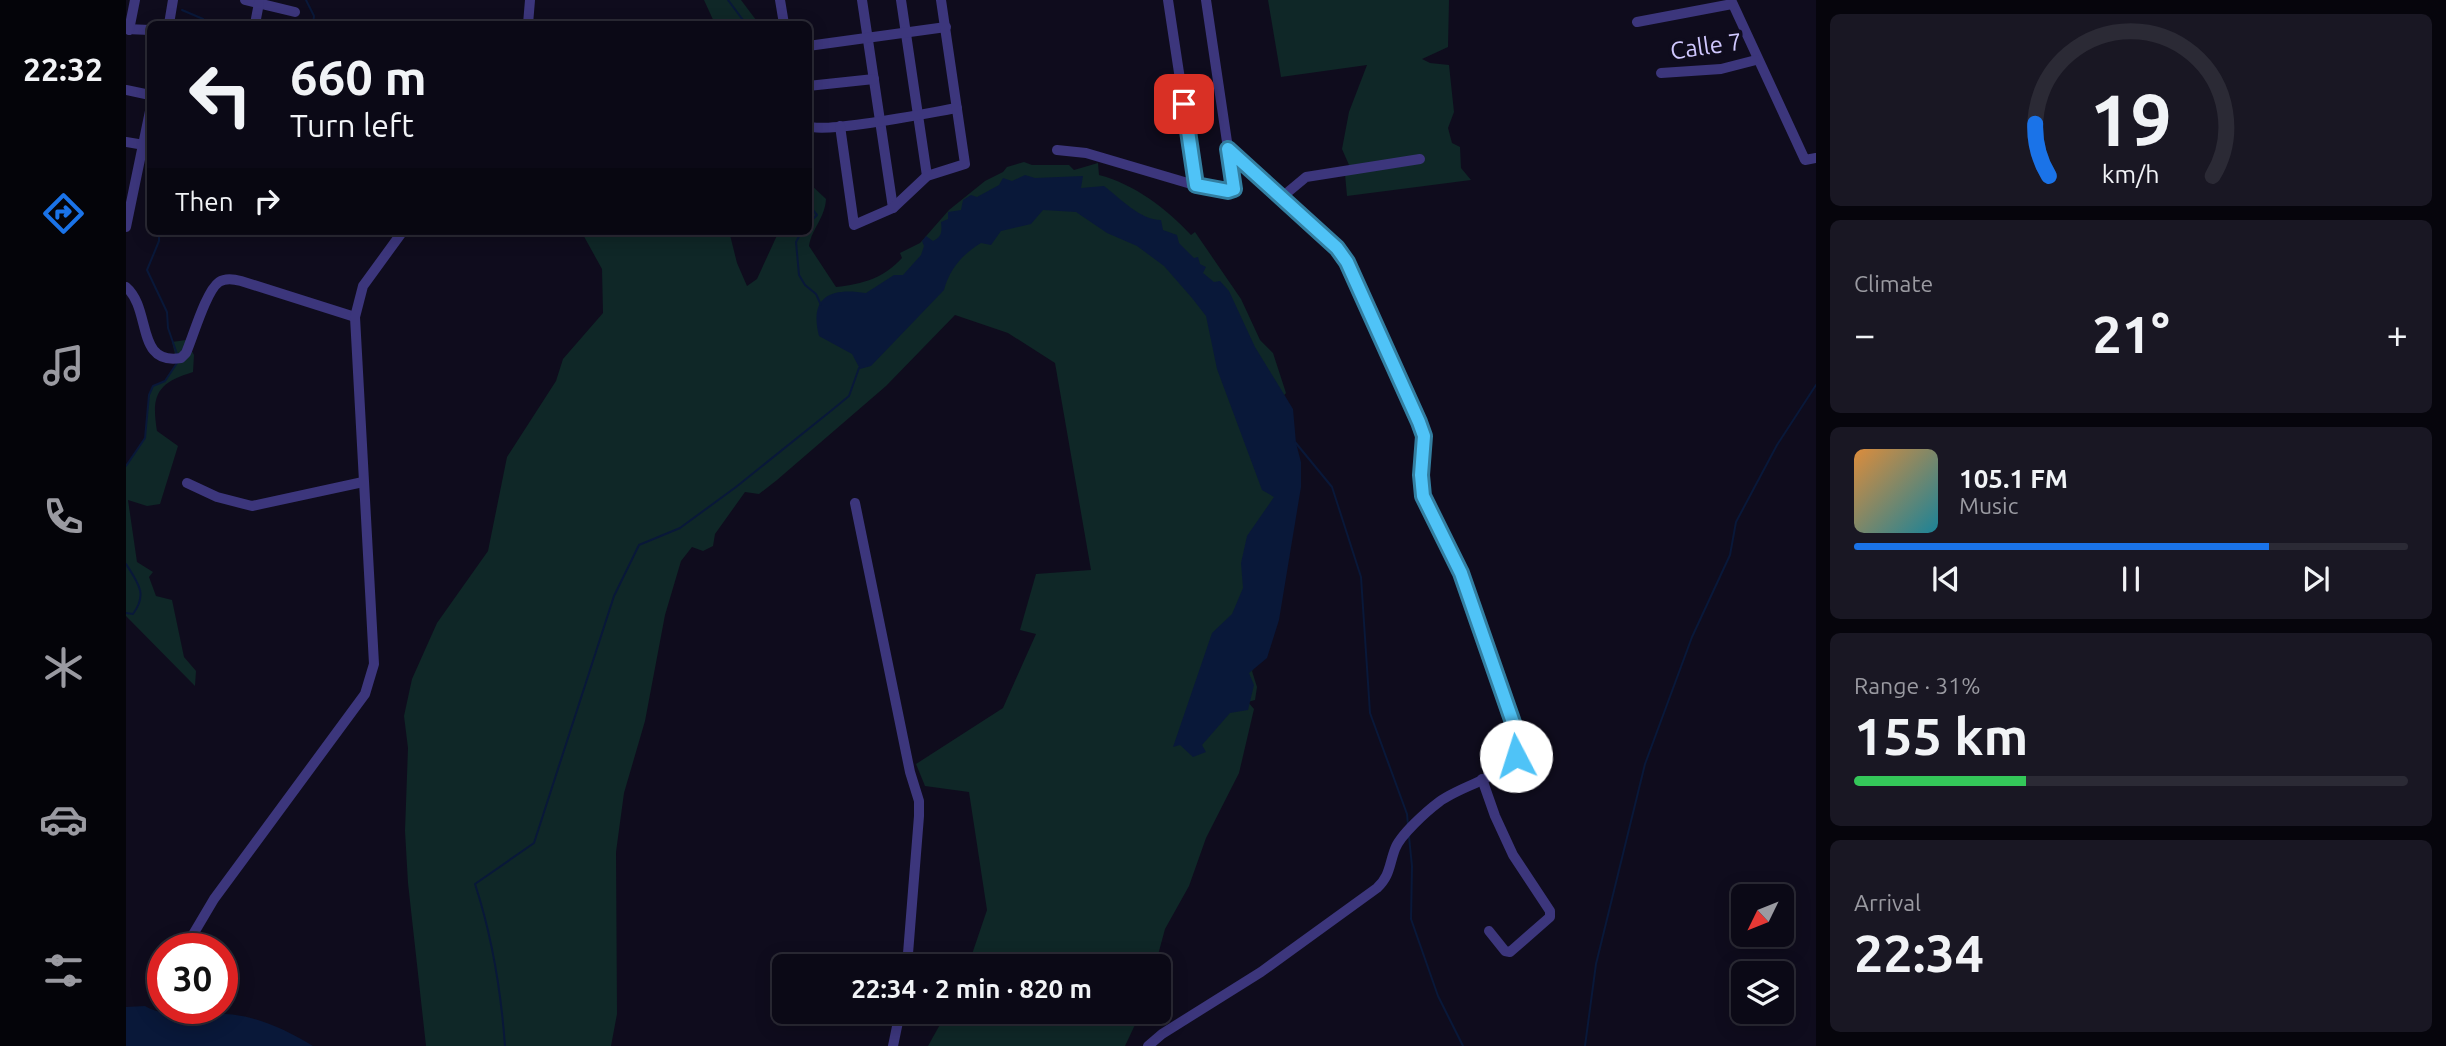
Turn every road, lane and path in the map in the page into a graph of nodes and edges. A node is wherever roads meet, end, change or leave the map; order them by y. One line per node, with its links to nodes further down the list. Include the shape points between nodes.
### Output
1 (135, 0): 20 (street)
2 (173, 0): 14 (street)
3 (245, 0): 12 (street)
4 (530, 0): 16 (street)
5 (780, 0): 17 (street)
6 (862, 0): 23 (street)
7 (901, 0): 22 (street)
8 (942, 0): 19 (street)
9 (1168, 0): 43 (street)
10 (1206, 0): 38 (street)
11 (1731, 2): 18 (street); 25 (street)
12 (259, 4): 13 (street); 15 (street)
13 (295, 12)
14 (170, 21)
15 (256, 21)
16 (528, 21)
17 (784, 21)
18 (1637, 22)
19 (946, 26): 22 (street); 31 (street)
20 (127, 29): 21 (street)
21 (147, 30)
22 (906, 32): 23 (street); 32 (street)
23 (868, 38): 24 (street); 27 (street)
24 (812, 45)
25 (1756, 60): 26 (street, Calle 7, via 1721,69); 41 (street)
26 (1661, 73)
27 (874, 79): 28 (street); 33 (street)
28 (812, 86)
29 (126, 90): 30 (street)
30 (147, 94)
31 (957, 108): 32 (street); 42 (street, via 965,164)
32 (918, 114): 33 (street); 42 (street)
33 (880, 120): 34 (street); 46 (street)
34 (840, 126): 35 (street); 46 (street, via 854,225)
35 (812, 128)
36 (126, 142): 37 (street)
37 (147, 146): 44 (street)
38 (1228, 149): 43 (street, via 1234,189); 45 (street)
39 (1057, 150): 43 (street, via 1086,153)
40 (1420, 159): 45 (street, via 1306,177)
41 (1811, 159)
42 (927, 176): 46 (street)
43 (1196, 185)
44 (129, 197): 47 (street)
45 (1282, 197): 54 (street, via 1347,262 1424,436 1423,496 1461,573 1518,737 1516,756)
46 (893, 208)
47 (126, 227)
48 (400, 235): 50 (street, via 363,286)
49 (126, 287): 50 (street, via 139,304 148,345 169,358 186,353 209,298 223,280 234,279)
50 (355, 317): 51 (street)
51 (363, 482): 52 (street, via 252,506); 56 (street, via 374,664 371,682)
52 (187, 483)
53 (855, 503): 57 (street, via 919,801)
54 (1482, 779): 55 (street, via 1513,855 1550,911 1550,917 1510,952); 60 (street, via 1439,802 1401,838 1389,873 1377,888)
55 (1489, 931)
56 (194, 933)
57 (908, 954)
58 (898, 1024): 59 (street)
59 (893, 1046)
60 (1148, 1046)

